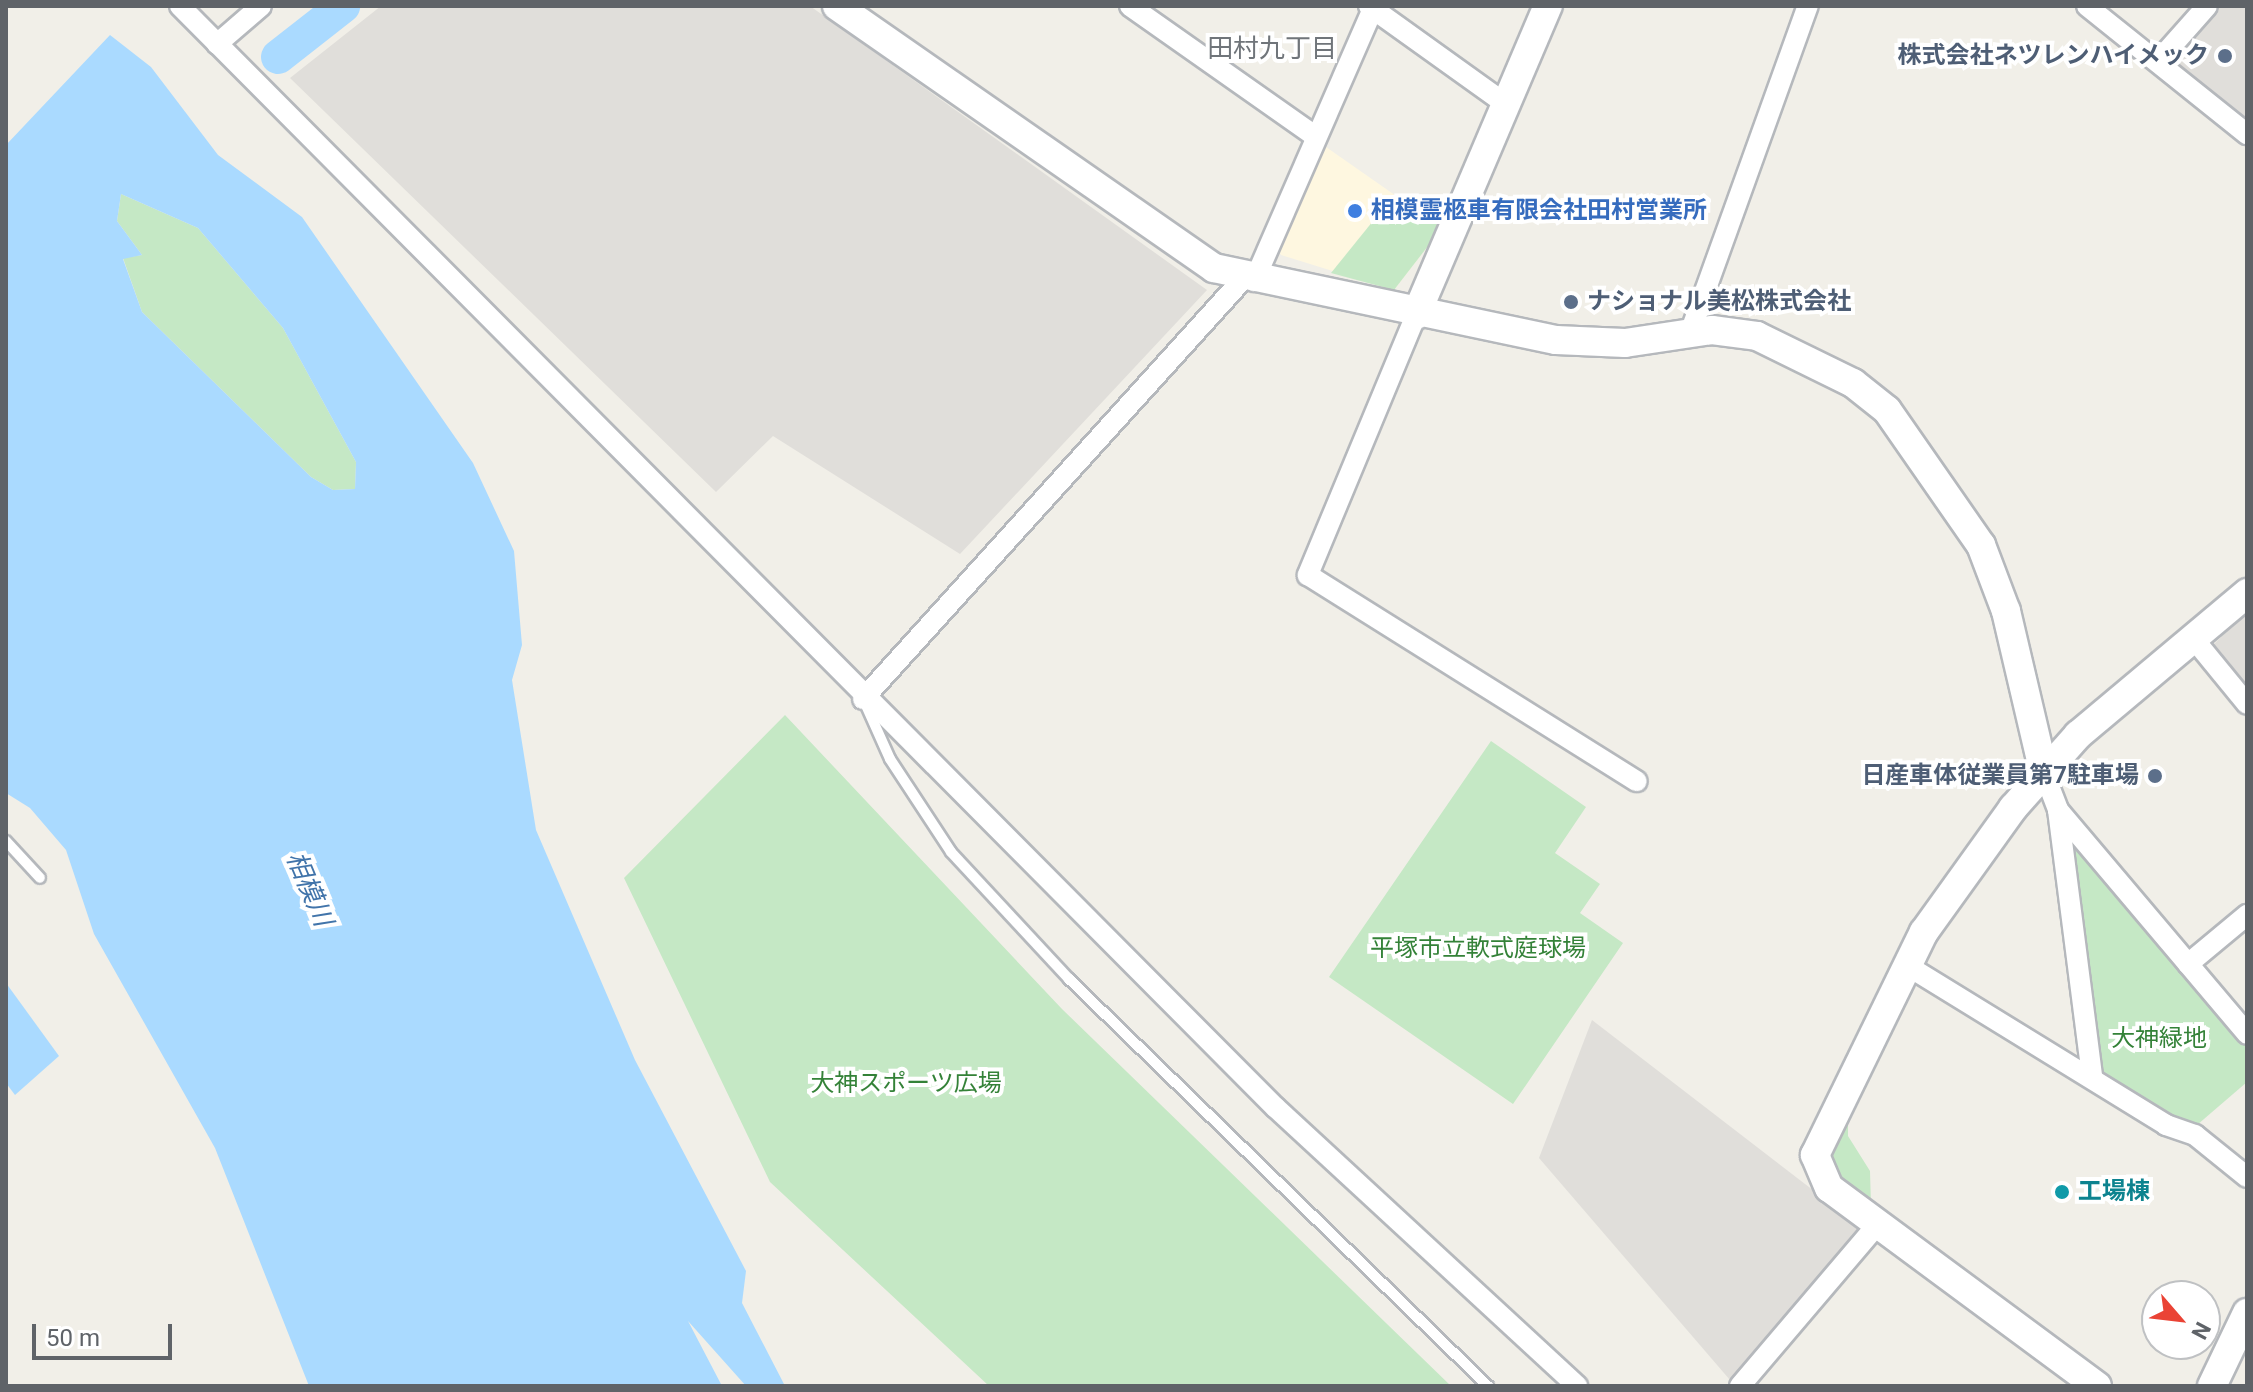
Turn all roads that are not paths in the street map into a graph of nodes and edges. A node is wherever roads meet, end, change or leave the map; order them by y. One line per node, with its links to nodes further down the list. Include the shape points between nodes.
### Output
1 (180, 6): 10 (street)
2 (261, 6): 10 (street)
3 (837, 6): 15 (street, via 1214,268)
4 (1130, 6): 14 (street)
5 (1548, 6): 12 (street)
6 (1808, 6): 17 (street)
7 (2087, 6): 11 (street)
8 (2207, 6): 11 (street)
9 (1372, 7): 12 (street); 14 (street)
10 (217, 44): 20 (street)
11 (2161, 58): 13 (street)
12 (1506, 104): 16 (street)
13 (2247, 134)
14 (1315, 136): 15 (street)
15 (1249, 280): 16 (street); 20 (street)
16 (1416, 315): 17 (street, via 1586,342); 23 (street, via 1308,575)
17 (1690, 333): 22 (street, via 1757,336 1853,383 1887,410 1981,545 2006,611)
18 (2247, 593): 19 (street)
19 (2193, 638): 21 (street); 22 (street)
20 (863, 699): 35 (lane, via 890,759 951,852 1069,979); 36 (street, via 1276,1108)
21 (2247, 704)
22 (2044, 773): 24 (street); 33 (street, via 1924,932 1815,1155 1829,1188)
23 (1637, 781)
24 (2059, 815): 28 (street); 31 (street)
25 (6, 841): 26 (lane)
26 (40, 878)
27 (2247, 915): 28 (street)
28 (2188, 964): 30 (street)
29 (1916, 971): 31 (street)
30 (2247, 1034)
31 (2092, 1077): 32 (street, via 2195,1135)
32 (2247, 1177)
33 (1878, 1224): 37 (street); 38 (street)
34 (2247, 1313): 39 (street)
35 (1488, 1386)
36 (1577, 1386)
37 (1740, 1386)
38 (2097, 1386)
39 (2212, 1386)

